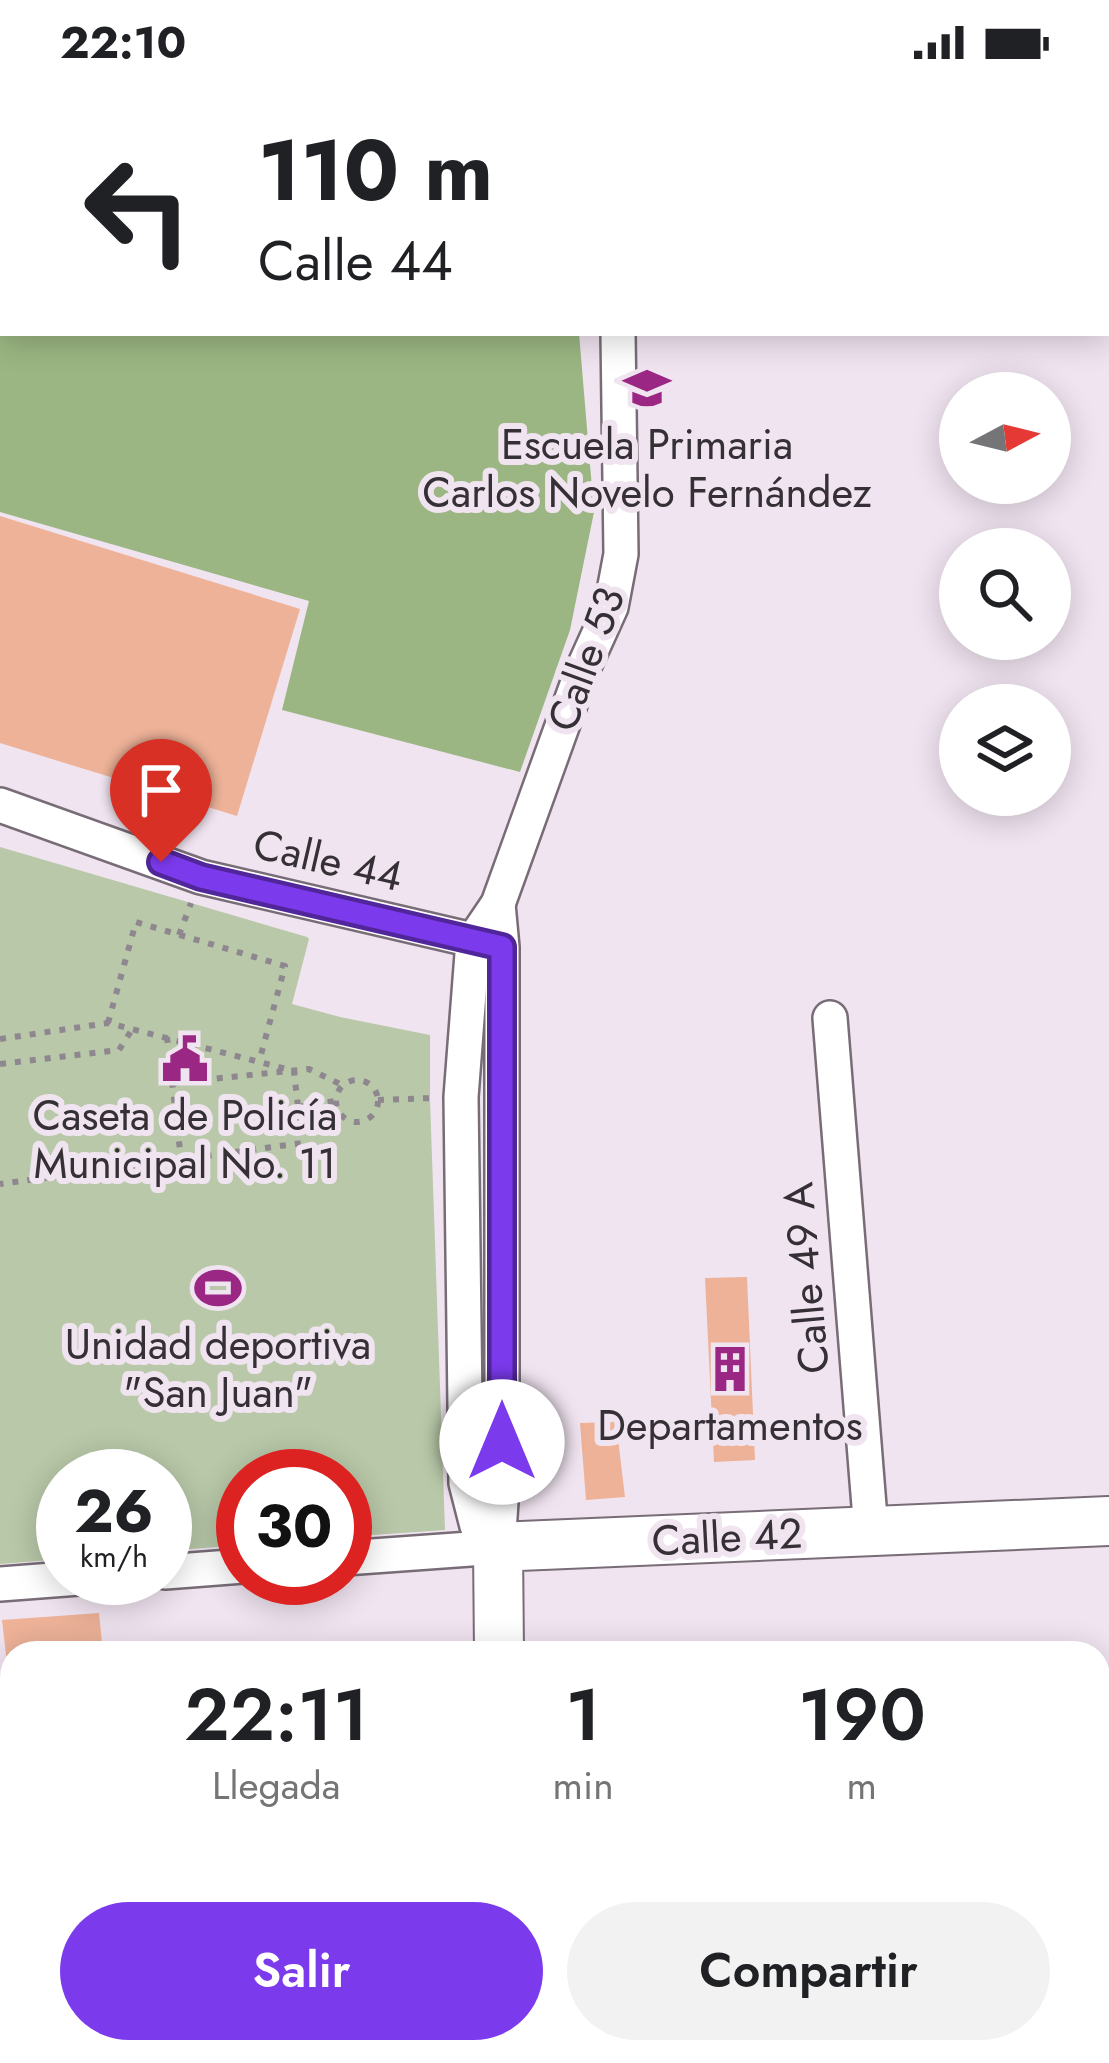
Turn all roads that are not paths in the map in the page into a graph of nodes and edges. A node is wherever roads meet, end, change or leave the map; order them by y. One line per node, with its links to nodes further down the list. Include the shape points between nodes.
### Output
1 (618, 336): 3 (street, Calle 53, via 621,554 611,608)
2 (0, 805): 3 (street, Calle 44, via 201,877)
3 (488, 944): 7 (street, Calle 53); 7 (street, Calle 53, via 461,1097 466,1484 477,1526)
4 (830, 1018): 6 (street, Calle 49 A)
5 (1109, 1521): 6 (main road, Calle 42)
6 (871, 1531): 7 (main road, Calle 42)
7 (498, 1547): 8 (street, Calle 42); 11 (main road, Calle 53)
8 (372, 1556)
9 (36, 1581): 10 (street)
10 (0, 1584)
11 (499, 1641)

